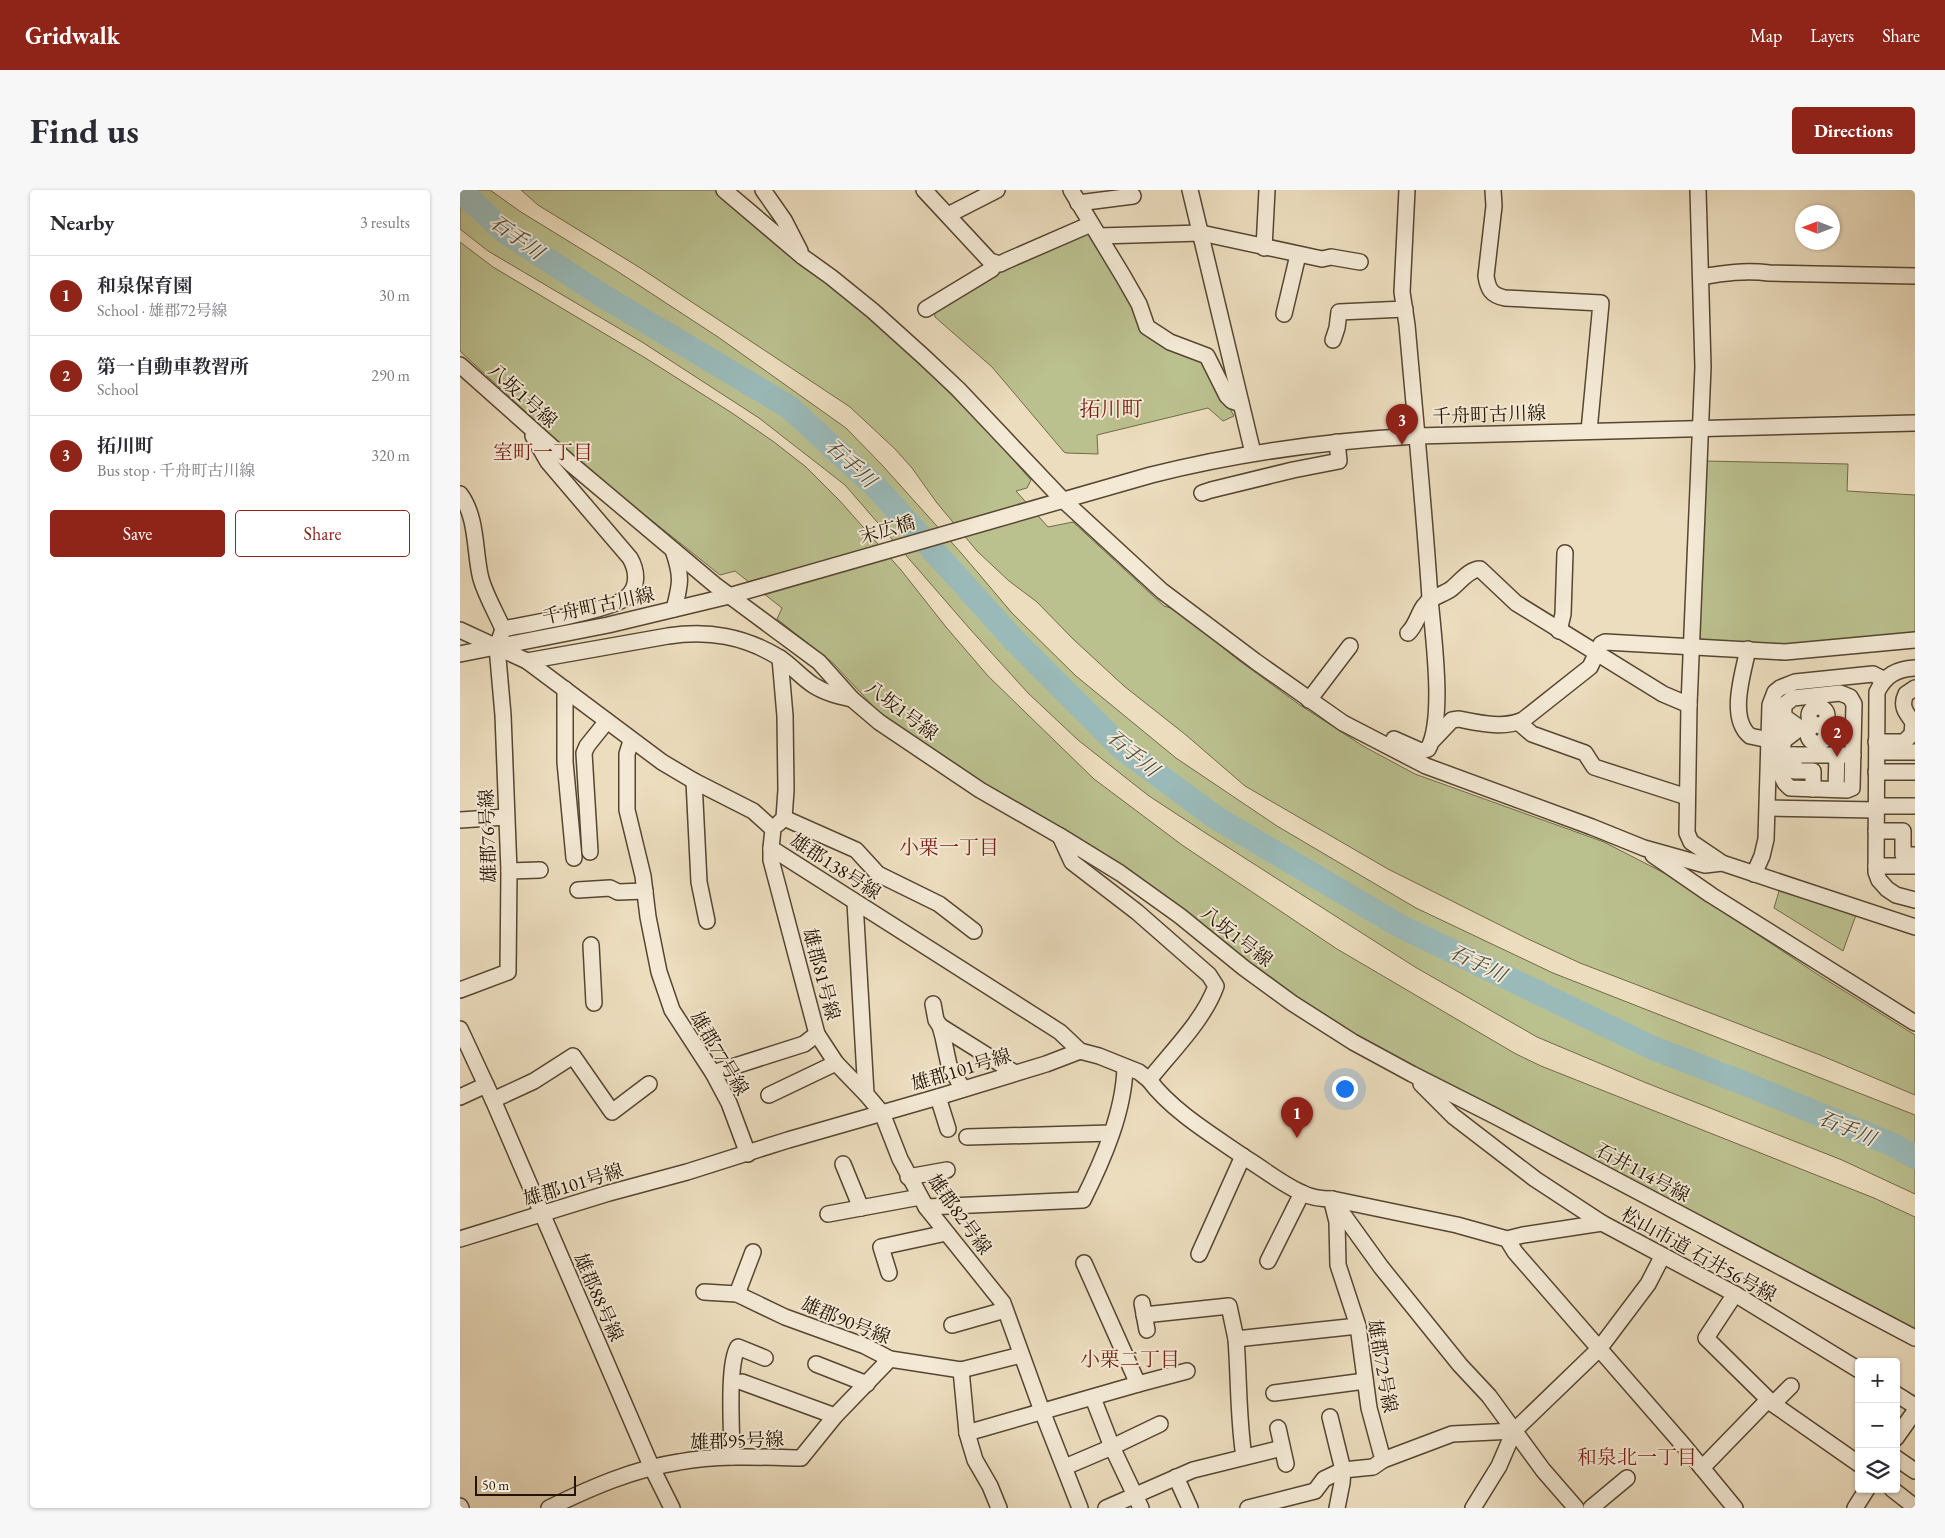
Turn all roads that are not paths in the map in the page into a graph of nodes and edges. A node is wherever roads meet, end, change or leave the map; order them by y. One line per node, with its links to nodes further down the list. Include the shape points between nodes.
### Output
1 (724, 190): 17 (street)
2 (924, 190): 12 (street)
3 (997, 190): 12 (street)
4 (1190, 190): 14 (street)
5 (1267, 190): 15 (street)
6 (1407, 190): 23 (street)
7 (1493, 190): 31 (street, via 1486,276 1493,294 1505,298 1600,303)
8 (1698, 190): 21 (street)
9 (766, 191): 17 (street)
10 (1125, 194): 11 (street)
11 (1074, 196): 13 (street)
12 (948, 215): 19 (street)
13 (1095, 230): 14 (street); 19 (street); 27 (street, via 1139,304 1147,327 1170,342 1207,356 1227,396)
14 (1201, 234): 15 (street); 27 (street)
15 (1264, 248): 16 (street)
16 (1298, 254): 18 (street); 24 (street)
17 (803, 257): 37 (street, via 873,311 924,357)
18 (1360, 262)
19 (995, 263): 22 (street, via 992,270)
20 (1915, 276): 21 (street, via 1738,271)
21 (1700, 277): 30 (street, via 1703,367)
22 (926, 309)
23 (1404, 309): 25 (street, via 1339,312); 32 (street)
24 (1284, 314)
25 (1332, 340)
26 (460, 365): 29 (street, 八坂1号線)
27 (1241, 404): 34 (street)
28 (1915, 423): 30 (street, 千舟町古川線)
29 (527, 424): 39 (street, 八坂1号線); 45 (street, via 548,462 620,543 634,564 636,578 627,597 614,604)
30 (1700, 429): 31 (street, 千舟町古川線); 51 (street)
31 (1589, 431): 32 (street, 千舟町古川線)
32 (1416, 436): 33 (street, 千舟町古川線); 43 (street)
33 (1337, 442): 34 (street, 千舟町古川線); 35 (street, via 1340,461)
34 (1253, 453): 37 (street, 千舟町古川線, via 1199,463)
35 (1202, 493)
36 (460, 494): 45 (street, via 473,524 482,580)
37 (1062, 499): 38 (street, 千舟町古川線); 63 (street, via 1162,591)
38 (1042, 505): 41 (street, 末広橋)
39 (673, 550): 42 (street, 八坂1号線); 44 (street, via 680,570)
40 (1565, 553): 47 (street, via 1563,614)
41 (744, 592): 42 (street, 千舟町古川線)
42 (729, 596): 44 (street, 千舟町古川線); 62 (street, 八坂1号線, via 819,662)
43 (1430, 600): 47 (street, via 1443,595 1472,570 1480,569 1516,603); 48 (street); 69 (street, via 1436,680)
44 (674, 610): 52 (street, 千舟町古川線)
45 (504, 628): 52 (street)
46 (460, 630): 52 (street, 雄郡138号線)
47 (1559, 631): 55 (street)
48 (1408, 633)
49 (1915, 640): 53 (street, via 1793,651)
50 (1350, 646): 63 (street)
51 (1693, 646): 53 (street); 55 (street, via 1605,642); 65 (street)
52 (497, 647): 54 (street, 千舟町古川線); 57 (street, 雄郡138号線); 84 (street, 雄郡76号線)
53 (1748, 649): 72 (street, via 1738,709 1739,722 1745,733)
54 (460, 654)
55 (1597, 654): 65 (street, via 1668,697); 67 (street, via 1590,667 1547,703)
56 (780, 658): 57 (street, via 734,638 688,633); 62 (street, via 813,686); 86 (street, via 786,790)
57 (527, 661): 61 (street, 雄郡138号線)
58 (1915, 668): 59 (street, via 1894,672)
59 (1885, 680): 71 (street, via 1876,697); 72 (street, via 1873,674 1795,682 1780,688 1771,698)
60 (1915, 688): 71 (street, via 1906,694 1903,704 1913,722 1912,734 1904,742)
61 (565, 689): 66 (street, 雄郡138号線); 92 (street, via 565,762)
62 (852, 699): 87 (street, 八坂1号線, via 879,722 980,790)
63 (1310, 700): 68 (street)
64 (1818, 701): 72 (street, via 1789,700 1784,705); 73 (street, via 1826,716 1824,723 1818,725 1826,734); 75 (street, via 1840,692 1852,700)
65 (1689, 705): 80 (street)
66 (607, 721): 70 (street, 雄郡138号線); 91 (street, via 584,753)
67 (1518, 722): 69 (street, via 1499,725 1452,720); 80 (street, via 1532,734 1585,753 1594,767)
68 (1360, 733): 69 (street, via 1371,730 1421,751 1428,749); 90 (street, via 1426,766)
69 (1433, 740)
70 (631, 741): 78 (street, 雄郡138号線); 100 (street, 雄郡77号線, via 627,754 627,810)
71 (1876, 747): 76 (street); 77 (street)
72 (1780, 749): 73 (street); 79 (street, via 1785,783 1794,789); 82 (street)
73 (1817, 749): 74 (street)
74 (1836, 755): 75 (street); 79 (street)
75 (1853, 755): 79 (street, via 1852,788)
76 (1910, 767): 77 (street)
77 (1876, 772): 83 (street)
78 (694, 781): 86 (street, 雄郡138号線); 103 (street, via 698,882)
79 (1836, 790)
80 (1687, 796): 93 (street, via 1687,833 1691,842)
81 (1915, 806): 83 (street)
82 (1768, 808): 83 (street); 98 (street, via 1765,845)
83 (1876, 817): 88 (street, via 1911,822 1912,845); 94 (street); 95 (street, via 1902,830 1902,855)
84 (506, 818): 85 (street); 97 (street, 雄郡76号線)
85 (460, 820)
86 (778, 823): 89 (street, 雄郡138号線); 105 (street, via 856,850 878,874 940,904)
87 (1060, 836): 114 (street, 八坂1号線, via 1120,873 1244,968); 121 (street, via 1072,862 1137,912 1210,975 1216,986 1195,1022)
88 (1915, 845)
89 (771, 848): 102 (street, 雄郡138号線); 113 (street, 雄郡81号線, via 771,860)
90 (1644, 848): 93 (street, via 1704,865); 110 (street, via 1711,895)
91 (590, 852)
92 (574, 858)
93 (1722, 863): 98 (street)
94 (1876, 866): 95 (street); 101 (street, via 1877,876 1887,889)
95 (1911, 867)
96 (540, 870): 97 (street)
97 (509, 871): 107 (street, 雄郡76号線, via 508,972)
98 (1754, 874): 104 (street)
99 (578, 890): 100 (street)
100 (645, 891): 118 (street, 雄郡77号線, via 659,972 672,1010)
101 (1915, 900)
102 (855, 902): 115 (street, 雄郡138号線, via 1060,1032); 125 (street)
103 (707, 920)
104 (1915, 927)
105 (974, 931)
106 (591, 945): 108 (street)
107 (460, 990)
108 (594, 1003)
109 (933, 1004): 111 (street)
110 (1915, 1024)
111 (940, 1026): 119 (street, via 974,1039); 124 (street, via 949,1065)
112 (460, 1029): 123 (street, 雄郡88号線)
113 (817, 1034): 116 (street, 雄郡81号線); 118 (street, via 804,1044)
114 (1353, 1042): 120 (street, 石井114号線)
115 (1080, 1051): 117 (street); 119 (street, 雄郡101号線)
116 (836, 1063): 125 (street, 雄郡81号線); 126 (street)
117 (1125, 1067): 121 (street); 132 (street, via 1123,1099)
118 (713, 1073): 134 (street, 雄郡77号線, via 729,1102)
119 (1015, 1073): 124 (street, 雄郡101号線)
120 (1412, 1074): 145 (street, via 1453,1116 1535,1179); 162 (street, 石井114号線)
121 (1149, 1080): 135 (street, 松山市道 石井56号線, via 1162,1097)
122 (649, 1084): 129 (street, via 612,1112 573,1056 534,1081)
123 (486, 1085): 127 (street); 129 (street, 雄郡88号線)
124 (962, 1090): 128 (street, 雄郡101号線)
125 (866, 1094): 130 (street, 雄郡82号線)
126 (768, 1095)
127 (460, 1096)
128 (938, 1097): 130 (street, 雄郡101号線); 131 (street)
129 (493, 1100): 144 (street, 雄郡88号線)
130 (882, 1113): 134 (street, 雄郡101号線); 138 (street, 雄郡82号線)
131 (948, 1129)
132 (1111, 1133): 133 (street); 141 (street, via 1083,1200)
133 (967, 1137)
134 (748, 1154): 144 (street, 雄郡101号線)
135 (1243, 1156): 139 (street, 松山市道 石井56号線); 150 (street)
136 (844, 1164): 142 (street)
137 (947, 1170): 138 (street)
138 (908, 1177): 141 (street, 雄郡82号線)
139 (1302, 1193): 140 (street, 松山市道 石井56号線); 152 (street)
140 (1332, 1200): 148 (street, 松山市道 石井56号線, via 1457,1225); 161 (street, 雄郡72号線, via 1338,1222 1338,1265); 188 (street, via 1381,1267 1489,1396)
141 (923, 1202): 142 (street); 146 (street, 雄郡82号線)
142 (861, 1208): 143 (street)
143 (828, 1214)
144 (541, 1215): 147 (street, 雄郡101号線); 200 (street, 雄郡88号線)
145 (1602, 1223): 148 (street, 松山市道 石井56号線); 151 (street, 松山市道 石井56号線)
146 (946, 1233): 154 (street, via 881,1247); 158 (street, 雄郡82号線, via 1003,1302)
147 (460, 1239)
148 (1507, 1239): 164 (street)
149 (753, 1252): 156 (street)
150 (1199, 1254)
151 (1662, 1257): 157 (street, 松山市道 石井56号線); 164 (street, via 1648,1284)
152 (1268, 1261)
153 (1084, 1263): 175 (street)
154 (889, 1273)
155 (704, 1292): 156 (street, 雄郡90号線)
156 (737, 1294): 167 (street, 雄郡90号線, via 754,1304 865,1346)
157 (1735, 1294): 169 (street, 松山市道 石井56号線); 180 (street, via 1706,1338)
158 (1005, 1310): 160 (street); 165 (street, 雄郡82号線)
159 (1144, 1316): 163 (street, via 1229,1306)
160 (952, 1326)
161 (1358, 1326): 163 (street); 172 (street, 雄郡72号線)
162 (1915, 1338)
163 (1236, 1339): 194 (street)
164 (1599, 1349): 188 (street); 201 (street)
165 (1021, 1355): 170 (street, 雄郡90号線); 182 (street, 雄郡82号線)
166 (764, 1358): 193 (street, via 738,1347 735,1352)
167 (890, 1359): 170 (street, 雄郡90号線); 174 (street, 雄郡95号線)
168 (816, 1364): 174 (street)
169 (1855, 1368)
170 (961, 1370): 190 (street)
171 (1187, 1371): 175 (street)
172 (1364, 1381): 177 (street); 195 (street, 雄郡72号線)
173 (742, 1382): 184 (street)
174 (867, 1384): 184 (street, 雄郡95号線)
175 (1138, 1384): 179 (street)
176 (1791, 1386): 180 (street)
177 (1274, 1394)
178 (1900, 1397): 181 (street)
179 (1093, 1398): 182 (street); 191 (street)
180 (1770, 1402): 196 (street); 201 (street)
181 (1915, 1406)
182 (1042, 1411): 190 (street); 199 (street, 雄郡82号線)
183 (1915, 1411): 189 (street)
184 (835, 1416): 193 (street, 雄郡95号線, via 801,1458)
185 (1330, 1417): 202 (street)
186 (1160, 1424): 191 (street)
187 (1278, 1428): 192 (street)
188 (1514, 1431): 195 (street, via 1452,1434); 218 (street, via 1498,1466); 219 (street)
189 (1900, 1432)
190 (967, 1433): 212 (street, via 975,1460)
191 (1112, 1447): 199 (street); 208 (street)
192 (1282, 1448): 194 (street); 198 (street)
193 (732, 1457): 200 (street, 雄郡95号線, via 677,1462)
194 (1244, 1458): 204 (street)
195 (1383, 1460): 202 (street, via 1373,1467)
196 (1855, 1461)
197 (1900, 1461): 203 (street)
198 (1286, 1464)
199 (1064, 1467): 213 (street, 雄郡82号線)
200 (652, 1468): 210 (street, 雄郡95号線, via 597,1485); 211 (street, 雄郡88号線)
201 (1702, 1468): 221 (street)
202 (1343, 1470): 216 (street, via 1324,1479 1315,1491); 217 (street)
203 (1915, 1471)
204 (1176, 1477): 208 (street); 215 (street)
205 (1627, 1478): 220 (street)
206 (1864, 1493): 222 (street)
207 (1897, 1493): 209 (street)
208 (1138, 1502): 214 (street)
209 (1915, 1507)
210 (549, 1508)
211 (672, 1508)
212 (999, 1508)
213 (1080, 1508)
214 (1106, 1508)
215 (1190, 1508)
216 (1248, 1508)
217 (1337, 1508)
218 (1472, 1508)
219 (1576, 1508)
220 (1592, 1508)
221 (1735, 1508)
222 (1855, 1508)

